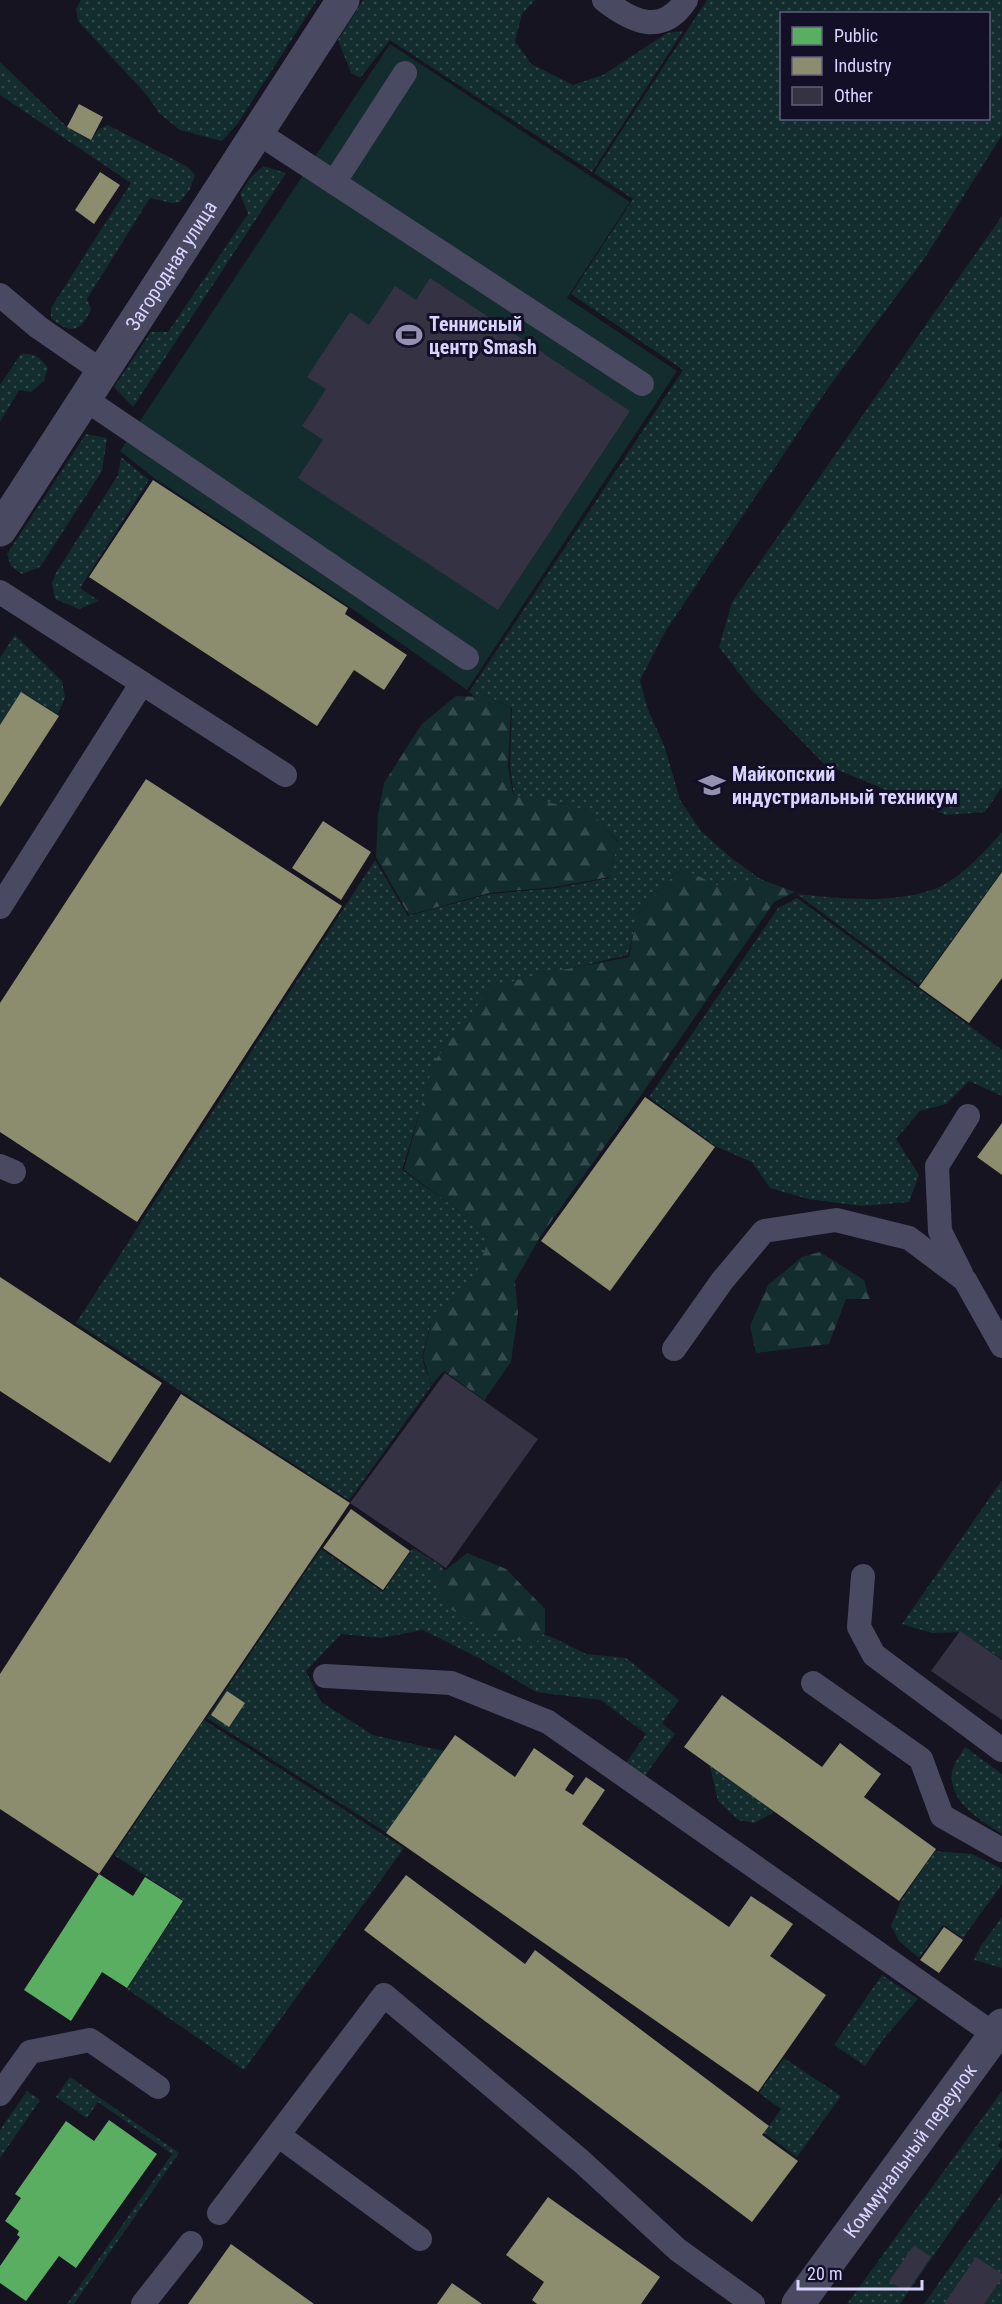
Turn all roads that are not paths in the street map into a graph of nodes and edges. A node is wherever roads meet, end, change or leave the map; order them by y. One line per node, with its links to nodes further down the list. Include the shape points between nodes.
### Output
1 (343, 0): 5 (street, Загородная улица)
2 (604, 0): 3 (lane, via 623,15 654,23 669,17)
3 (686, 0)
4 (405, 73): 6 (lane)
5 (257, 132): 6 (lane); 8 (street, Загородная улица)
6 (335, 181): 9 (lane)
7 (0, 295): 8 (lane)
8 (103, 372): 10 (street, Загородная улица)
9 (642, 384)
10 (85, 399): 11 (street, Загородная улица); 13 (lane)
11 (0, 530)
12 (0, 592): 14 (lane)
13 (467, 658)
14 (142, 683): 15 (lane); 16 (lane)
15 (285, 775)
16 (0, 907)
17 (968, 1116): 18 (lane, via 937,1166 940,1231)
18 (965, 1280): 19 (lane); 20 (lane, via 909,1238 836,1220 764,1231 722,1281)
19 (1002, 1346)
20 (674, 1349)
21 (863, 1576): 24 (lane, via 859,1628 874,1655)
22 (325, 1676): 26 (lane, via 451,1683 548,1722)
23 (813, 1683): 25 (lane, via 921,1759 942,1816)
24 (1002, 1750)
25 (1002, 1850)
26 (996, 2041): 33 (street, Коммунальный переулок)
27 (158, 2087): 28 (lane, via 90,2040 30,2052)
28 (0, 2094)
29 (278, 2135): 30 (lane); 31 (lane); 35 (lane, via 384,1995 581,2161 678,2250)
30 (219, 2213)
31 (420, 2239)
32 (191, 2243): 34 (lane)
33 (801, 2303)
34 (143, 2304)
35 (753, 2304)

